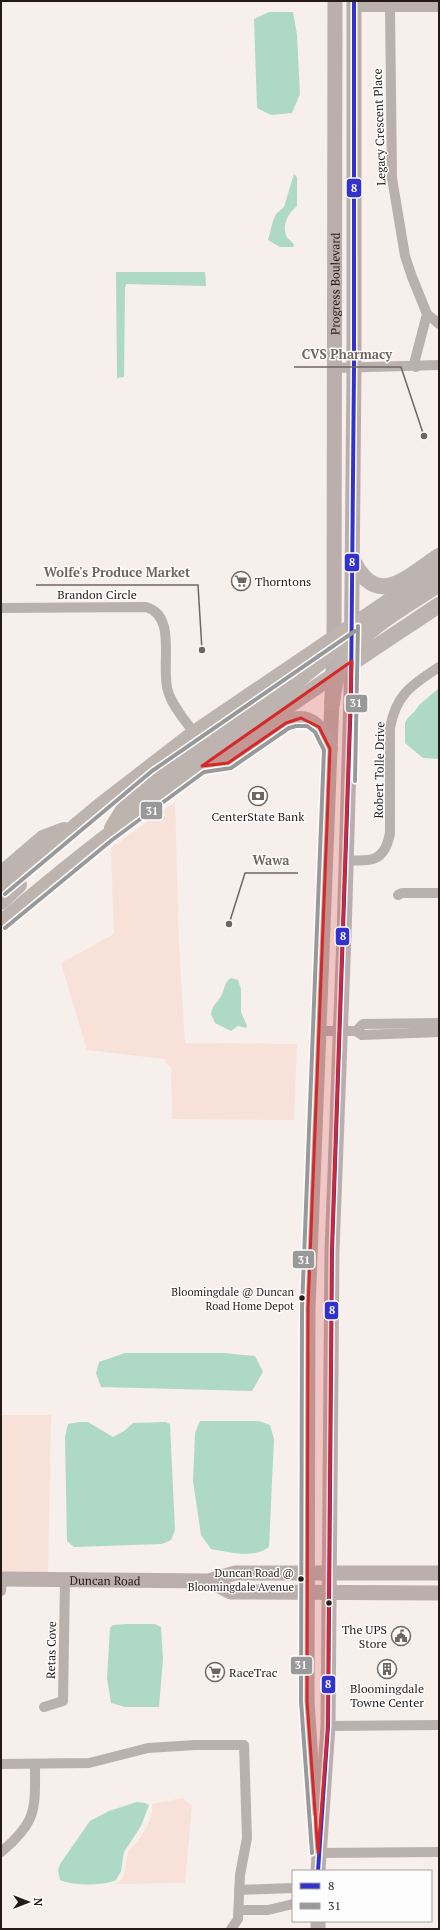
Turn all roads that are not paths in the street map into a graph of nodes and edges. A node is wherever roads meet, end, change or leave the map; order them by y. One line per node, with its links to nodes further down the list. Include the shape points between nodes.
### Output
1 (335, 1): 5 (main road, Progress Boulevard)
2 (354, 4): 3 (street); 5 (main road, via 341,14); 9 (main road, Progress Boulevard)
3 (390, 7): 4 (street); 7 (street, Legacy Crescent Place, via 392,178 405,256)
4 (439, 7)
5 (336, 23): 6 (main road, Progress Boulevard)
6 (335, 140): 9 (main road, via 346,158 345,200 349,220 350,321); 12 (main road, Progress Boulevard)
7 (427, 314): 8 (street, Legacy Crescent Place); 11 (street, via 415,360)
8 (439, 324)
9 (354, 332): 13 (main road, Progress Boulevard)
10 (439, 365): 11 (street)
11 (416, 367): 13 (street)
12 (334, 368): 13 (street); 21 (main road, Progress Boulevard)
13 (354, 368): 15 (main road, Progress Boulevard)
14 (439, 556): 15 (main road, via 398,583 386,587 372,584 364,577)
15 (352, 558): 20 (main road, Progress Boulevard)
16 (439, 567): 20 (main road)
17 (439, 584): 22 (main road, via 383,622)
18 (439, 605): 22 (main road)
19 (1, 608): 25 (street, Brandon Circle, via 152,608 164,625 165,678 168,692)
20 (352, 626): 21 (main road); 22 (main road, Progress Boulevard)
21 (334, 643): 22 (main road, Progress Boulevard); 25 (main road); 29 (main road, via 296,682 130,799)
22 (344, 664): 24 (main road); 27 (main road); 31 (main road)
23 (439, 667): 31 (street, Robert Tolle Drive, via 405,691 392,719 388,846 375,859)
24 (332, 703): 26 (main road)
25 (194, 733): 28 (main road, via 148,766)
26 (330, 749): 27 (main road, via 319,727 306,719 297,719 286,723 228,763); 39 (main road)
27 (202, 766): 29 (main road)
28 (74, 827): 30 (main road); 32 (main road, via 42,838)
29 (108, 835): 37 (main road)
30 (36, 858): 33 (main road); 36 (main road, via 19,885)
31 (347, 860): 40 (main road)
32 (1, 874)
33 (1, 889)
34 (439, 893): 35 (street)
35 (398, 895)
36 (1, 902)
37 (1, 923)
38 (439, 1023): 41 (street, via 363,1024)
39 (319, 1031): 40 (street); 43 (main road)
40 (340, 1031): 41 (street); 44 (main road)
41 (356, 1031): 42 (street, via 362,1035)
42 (439, 1032)
43 (308, 1308): 44 (main road); 45 (main road)
44 (331, 1311): 46 (main road)
45 (306, 1572): 46 (main road, Duncan Road); 49 (main road, Duncan Road, via 235,1573); 51 (main road)
46 (330, 1572): 47 (main road, Duncan Road); 52 (main road)
47 (439, 1573)
48 (65, 1580): 49 (main road, Duncan Road); 50 (main road, Duncan Road); 54 (street, Retas Cove, via 63,1701)
49 (208, 1581): 51 (main road, Duncan Road, via 231,1592)
50 (1, 1583)
51 (306, 1592): 52 (main road, Duncan Road); 61 (main road, via 308,1725)
52 (330, 1593): 53 (main road, Duncan Road); 56 (main road)
53 (439, 1593)
54 (44, 1707)
55 (439, 1725): 56 (street)
56 (328, 1726): 61 (main road)
57 (1, 1764): 58 (street)
58 (35, 1764): 59 (street, via 32,1814 23,1831); 64 (street, via 97,1762 148,1748 244,1745 247,1838)
59 (1, 1852)
60 (439, 1852): 61 (street)
61 (318, 1853): 62 (main road)
62 (318, 1870)
63 (292, 1888): 64 (street)
64 (239, 1890): 66 (street)
65 (292, 1904): 66 (street, via 268,1910)
66 (239, 1910): 67 (street, via 238,1919)
67 (231, 1929)

